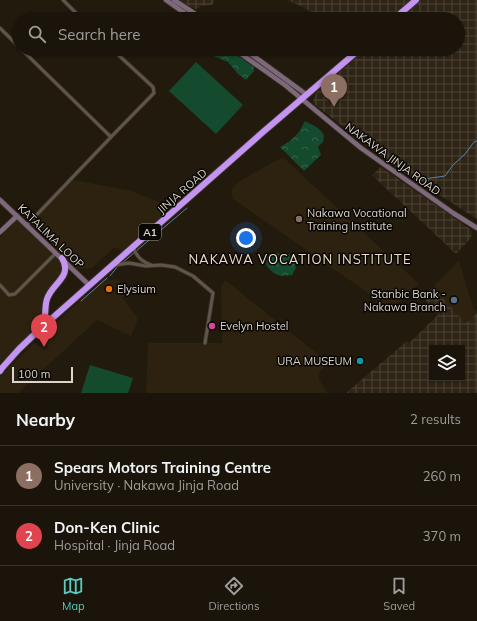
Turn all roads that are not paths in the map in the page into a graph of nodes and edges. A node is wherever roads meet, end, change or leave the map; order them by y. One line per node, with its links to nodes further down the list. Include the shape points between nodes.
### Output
1 (62, 0): 5 (street)
2 (166, 0): 6 (street)
3 (174, 0): 7 (street)
4 (416, 0): 8 (highway)
5 (75, 12)
6 (183, 12)
7 (192, 12)
8 (402, 12)
9 (0, 28): 10 (street)
10 (12, 40)
11 (28, 56): 18 (street)
12 (119, 56): 18 (street, via 153,87 154,92)
13 (244, 56): 17 (street, NAKAWA JINJA ROAD)
14 (254, 56): 16 (street)
15 (352, 56): 16 (highway, JINJA ROAD / A1)
16 (307, 95): 17 (highway, JINJA ROAD / A1)
17 (302, 100): 22 (street, NAKAWA JINJA ROAD, via 361,148); 24 (highway, JINJA ROAD / A1)
18 (111, 137): 21 (street)
19 (0, 200): 20 (street, KATALIMA LOOP)
20 (17, 216): 21 (street, KATALIMA LOOP); 23 (street)
21 (27, 225): 25 (street, KATALIMA LOOP)
22 (477, 228)
23 (0, 232)
24 (133, 247): 27 (highway, JINJA ROAD / A1); 28 (street, via 142,261)
25 (56, 253): 26 (street, KATALIMA LOOP); 29 (street, via 15,294 9,295)
26 (62, 258): 30 (street, KATALIMA LOOP); 31 (highway, via 65,273 48,297 46,320)
27 (113, 265): 28 (street); 30 (highway, JINJA ROAD / A1)
28 (153, 265): 32 (street, via 179,268 213,293)
29 (0, 285)
30 (89, 286): 31 (highway, JINJA ROAD / A1)
31 (40, 329): 33 (highway, JINJA ROAD / A1)
32 (204, 343)
33 (1, 369)

